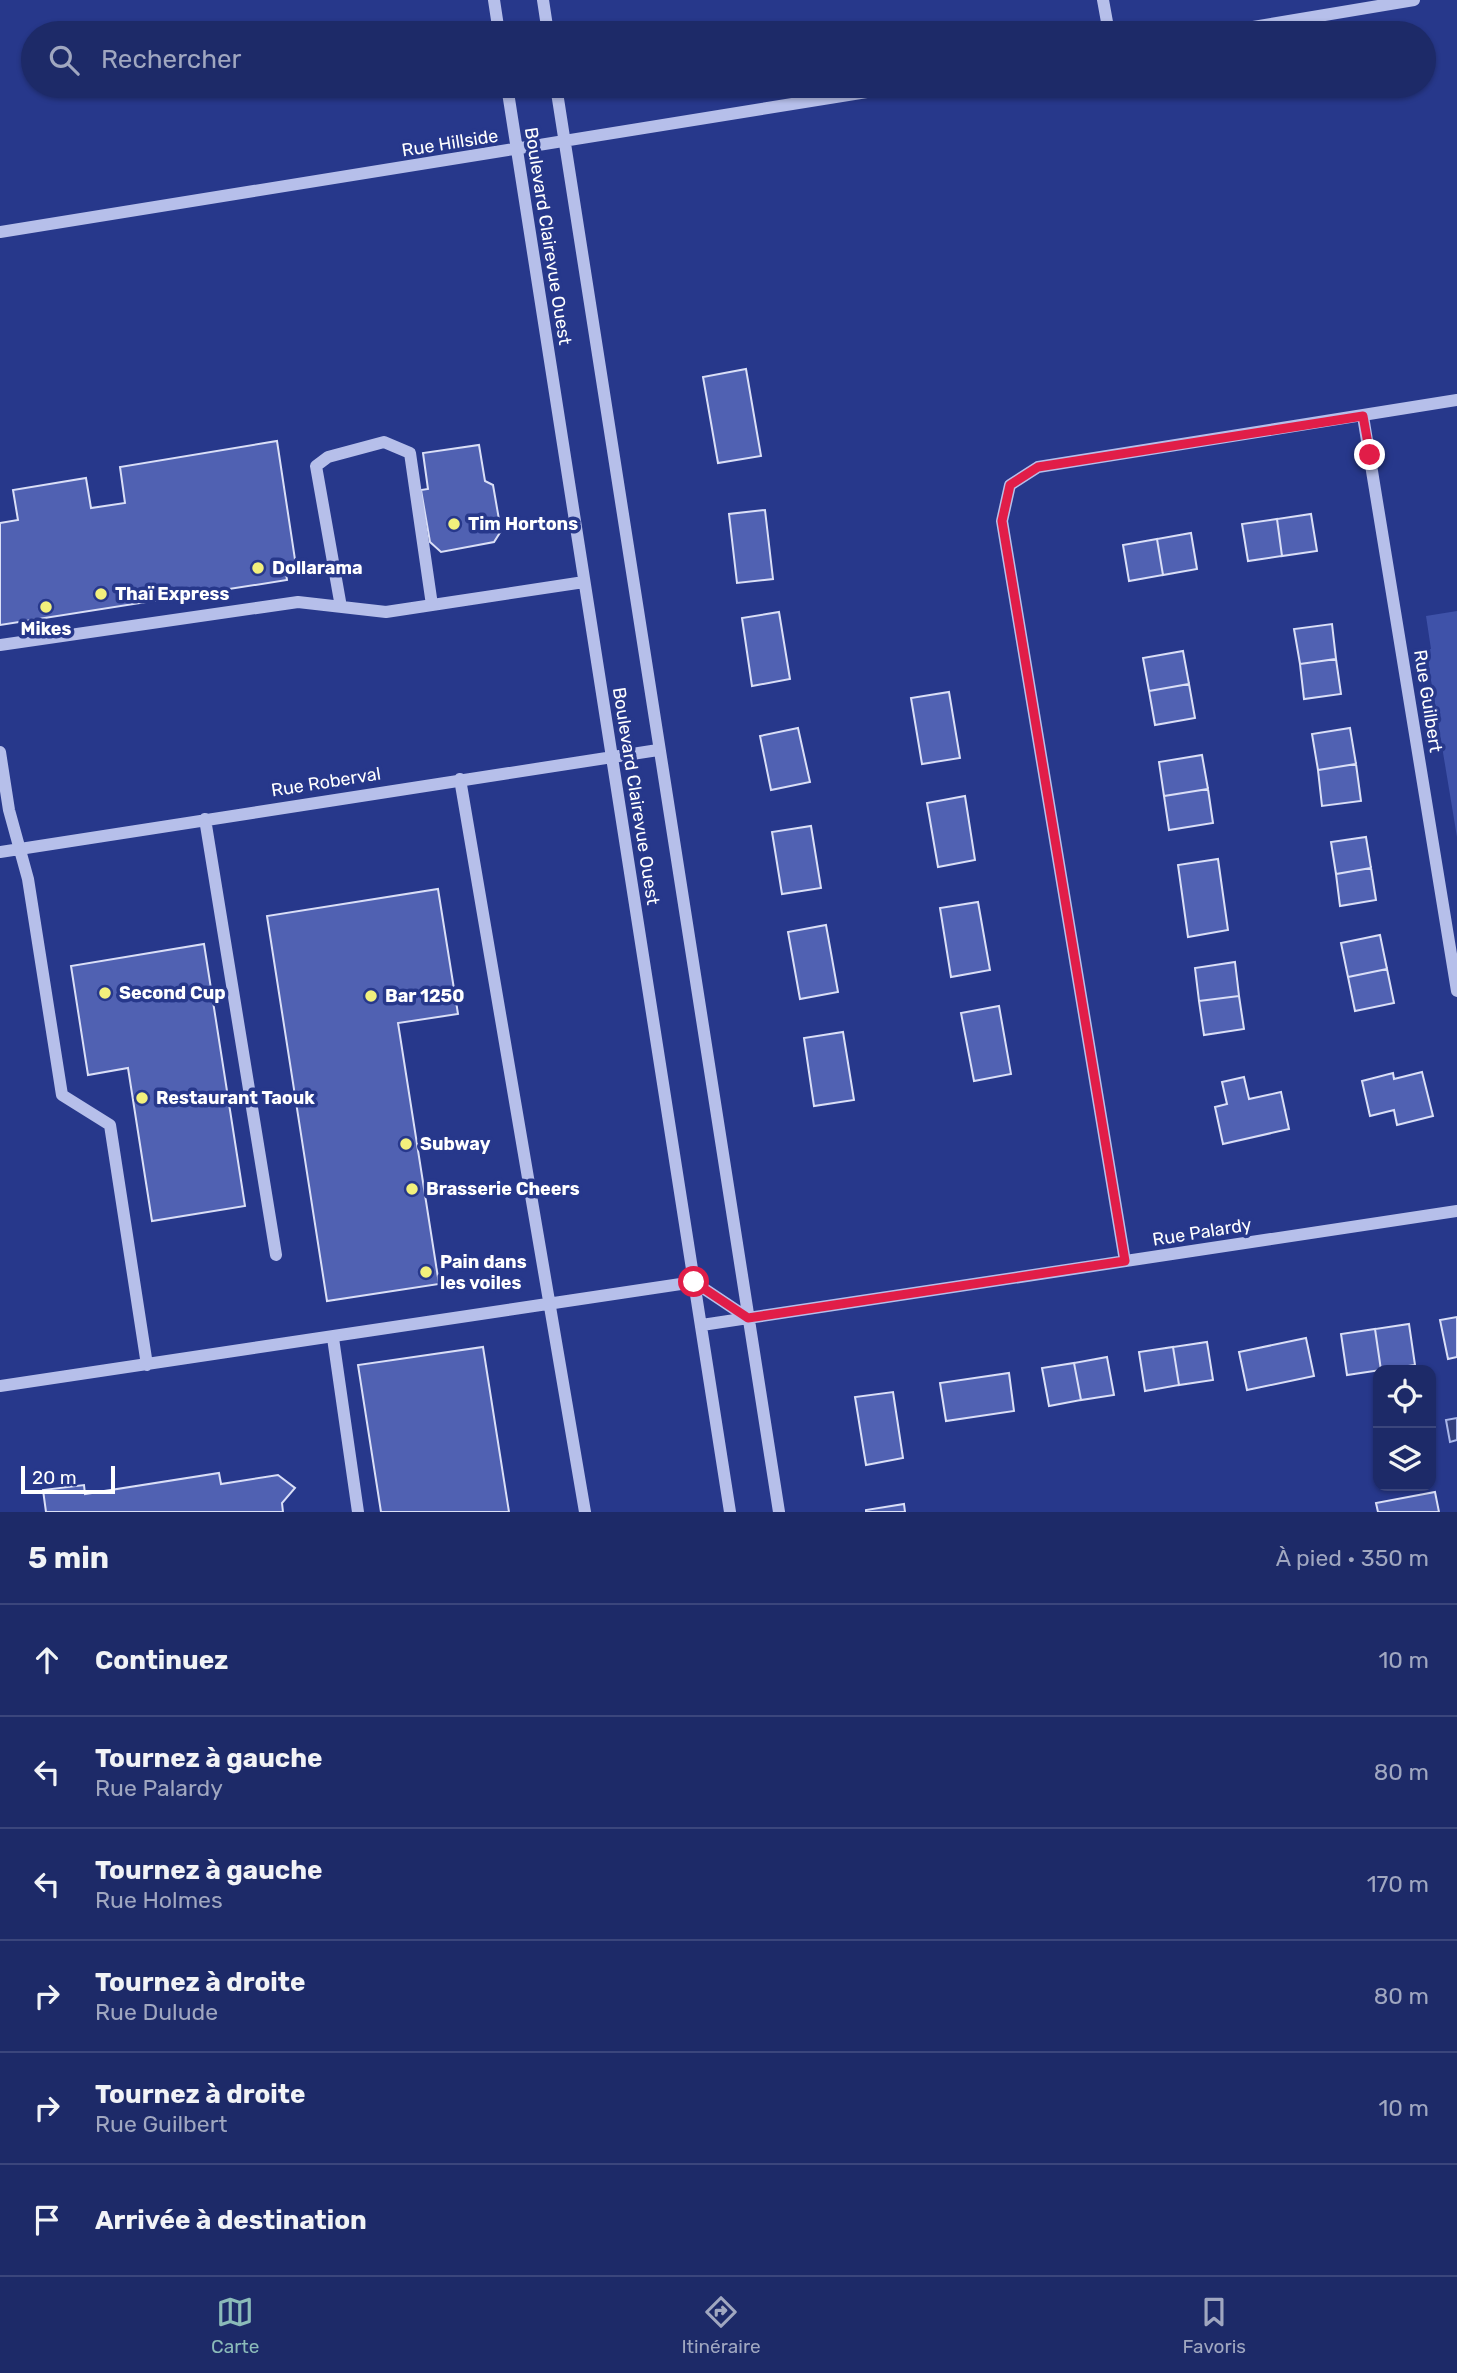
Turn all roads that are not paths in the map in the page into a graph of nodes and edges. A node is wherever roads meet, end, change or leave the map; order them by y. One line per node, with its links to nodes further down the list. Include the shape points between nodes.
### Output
1 (494, 0): 5 (street)
2 (543, 0): 6 (street)
3 (1103, 0): 7 (street)
4 (1414, 0): 8 (street)
5 (497, 21)
6 (546, 21)
7 (1107, 21)
8 (1289, 21)
9 (509, 98): 13 (street, Boulevard Clairevue Ouest)
10 (558, 98): 12 (street, Boulevard Clairevue Ouest)
11 (833, 98): 12 (street, Rue Hillside)
12 (565, 143): 13 (street, Rue Hillside); 21 (street, Boulevard Clairevue Ouest)
13 (517, 150): 14 (street, Rue Hillside); 17 (street, Boulevard Clairevue Ouest)
14 (0, 232)
15 (1457, 400): 16 (street)
16 (1363, 416): 28 (street, Rue Guilbert); 31 (street, via 1038,467 1010,485 1002,521)
17 (584, 582): 18 (street); 23 (street, Boulevard Clairevue Ouest)
18 (432, 605): 19 (street, via 386,612); 19 (street, via 410,453 384,442 328,457 316,466)
19 (341, 607): 20 (street, via 298,602)
20 (0, 645)
21 (659, 750): 23 (street, Rue Roberval); 34 (street, Boulevard Clairevue Ouest)
22 (0, 752): 26 (street, via 9,810)
23 (612, 757): 24 (street, Rue Roberval); 32 (street, Boulevard Clairevue Ouest)
24 (460, 779): 25 (street, Rue Roberval); 33 (street)
25 (205, 819): 26 (street, Rue Roberval); 30 (street)
26 (21, 848): 27 (street, Rue Roberval); 37 (street, via 62,1095 110,1125)
27 (0, 852)
28 (1457, 991)
29 (1457, 1212): 31 (street, Rue Palardy)
30 (276, 1255)
31 (1125, 1261): 34 (street, Rue Palardy)
32 (694, 1282): 33 (street); 34 (street); 35 (street, Boulevard Clairevue Ouest)
33 (551, 1304): 36 (street); 40 (street)
34 (748, 1318): 35 (street, Rue Palardy); 42 (street, Boulevard Clairevue Ouest)
35 (702, 1325): 41 (street, Boulevard Clairevue Ouest)
36 (333, 1338): 37 (street); 39 (street)
37 (147, 1365): 38 (street)
38 (0, 1386)
39 (358, 1512)
40 (585, 1512)
41 (730, 1512)
42 (779, 1512)

